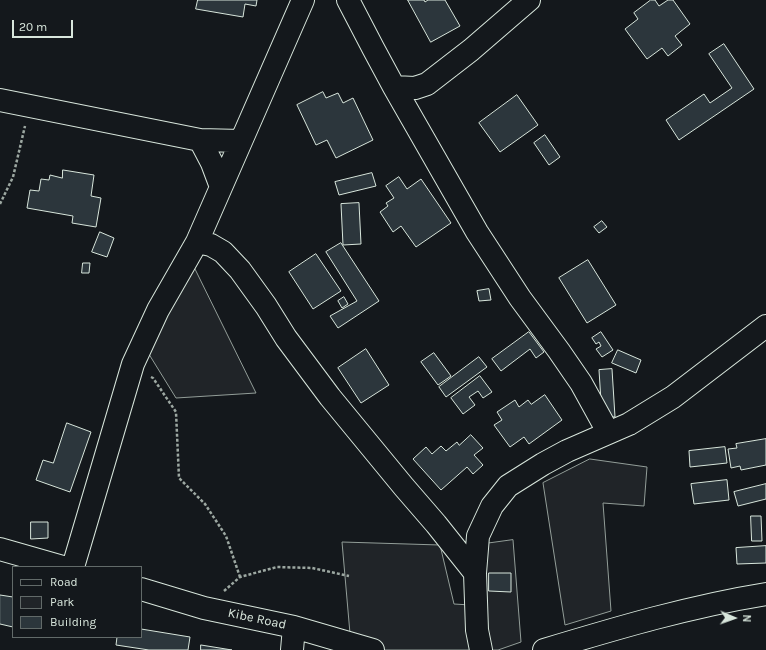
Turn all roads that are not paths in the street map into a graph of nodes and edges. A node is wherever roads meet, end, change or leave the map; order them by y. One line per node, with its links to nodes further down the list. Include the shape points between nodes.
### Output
1 (304, 0): 7 (street)
2 (348, 0): 4 (street)
3 (529, 0): 4 (street, via 427,84 415,88)
4 (394, 88): 11 (street, via 477,232 520,298 581,383)
5 (9, 102): 6 (street)
6 (200, 140): 7 (street); 8 (street)
7 (241, 141): 8 (street)
8 (221, 187): 9 (street)
9 (197, 242): 14 (street, via 158,310 133,364); 15 (street, via 211,245 223,252 240,270 330,397)
10 (766, 326): 11 (street, via 674,397 629,424)
11 (608, 432): 15 (street, via 567,451 508,486 492,506 478,536)
12 (0, 549): 13 (street)
13 (60, 566)
14 (73, 566)
15 (475, 574): 21 (street, via 477,630)
16 (142, 589): 18 (street, Kibe Road, via 204,608)
17 (766, 594): 22 (street, via 676,613)
18 (294, 627): 19 (street); 20 (street, Kibe Road)
19 (292, 650)
20 (372, 650)
21 (481, 650)
22 (544, 650)

